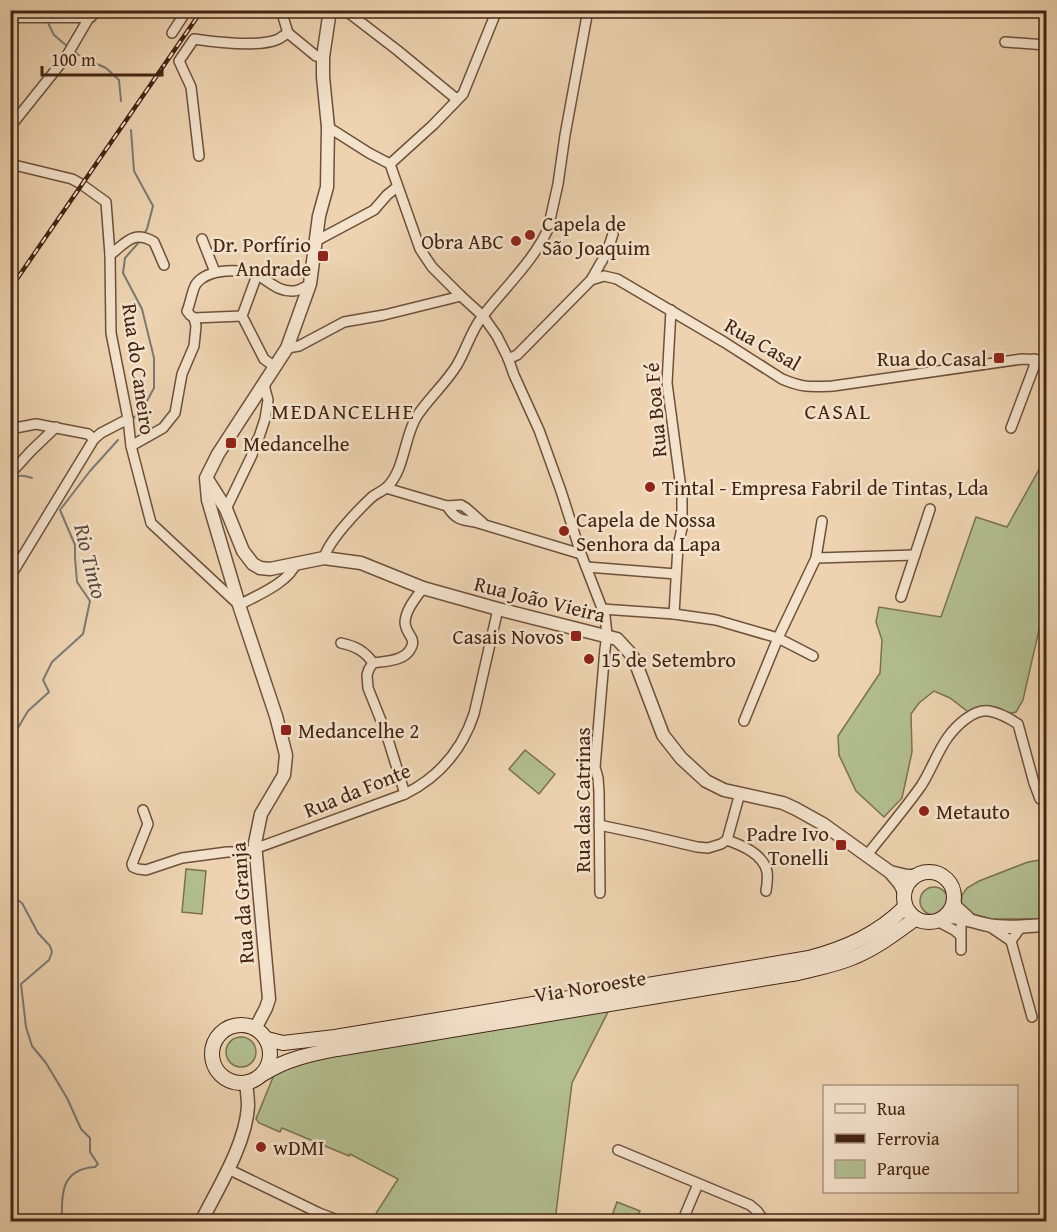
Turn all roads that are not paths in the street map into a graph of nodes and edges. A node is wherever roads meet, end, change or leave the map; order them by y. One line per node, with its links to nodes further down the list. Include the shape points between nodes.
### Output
1 (187, 10): 9 (street)
2 (281, 10): 10 (street)
3 (330, 10): 13 (street)
4 (345, 10): 14 (street)
5 (497, 10): 14 (street)
6 (588, 10): 33 (street, via 548,229 528,261)
7 (92, 13): 8 (street); 16 (street, via 66,57)
8 (10, 16)
9 (172, 33)
10 (288, 33): 13 (street, via 316,56); 17 (street, via 264,43 194,39 186,50 179,61 191,87)
11 (1005, 42): 12 (street)
12 (1047, 45)
13 (323, 57): 15 (street)
14 (458, 98): 19 (street)
15 (328, 127): 19 (street); 23 (street, via 327,187)
16 (10, 128)
17 (199, 156)
18 (10, 164): 24 (street, Rua do Caneiro, via 72,179 106,202)
19 (390, 164): 20 (street, Rua das Catrinas)
20 (397, 187): 23 (street, via 374,210); 30 (street, Rua das Catrinas, via 420,249)
21 (613, 234): 28 (street)
22 (202, 239): 26 (street)
23 (316, 242): 29 (street)
24 (110, 255): 25 (street, via 133,237 144,237 154,242); 41 (street, Rua do Caneiro, via 111,333)
25 (164, 265)
26 (215, 272): 27 (street); 34 (street, via 196,284 187,311)
27 (257, 275): 29 (street, via 291,292); 32 (street)
28 (591, 280): 31 (street, Rua Casal, via 604,276 617,279); 36 (street, via 517,355)
29 (310, 284): 35 (street)
30 (461, 296): 33 (street, Rua das Catrinas); 35 (street, via 344,322)
31 (671, 310): 37 (street, Rua Casal, via 782,379 808,388); 59 (street, Rua Boa Fé, via 667,383 682,496)
32 (242, 316): 34 (street); 39 (street, via 264,359)
33 (483, 316): 36 (street, Rua das Catrinas); 49 (street, via 455,368 415,419 402,462)
34 (194, 318): 46 (street, via 194,346 182,374 175,412 163,428)
35 (288, 348): 39 (street)
36 (508, 359): 53 (street, Rua das Catrinas, via 539,430)
37 (1034, 359): 38 (street, Rua Casal); 43 (street, via 1032,375)
38 (1047, 360)
39 (275, 367): 40 (street)
40 (264, 385): 48 (street); 50 (street, via 268,400 265,419)
41 (128, 419): 45 (street); 46 (street, Rua do Caneiro)
42 (56, 427): 44 (street, via 36,424); 45 (street); 47 (street)
43 (1011, 428)
44 (10, 429)
45 (94, 439): 60 (street)
46 (131, 446): 63 (street, Rua do Caneiro, via 152,523)
47 (10, 474)
48 (206, 478): 50 (street, Rua João Vieira); 63 (street, Rua da Granja, via 208,500)
49 (386, 488): 53 (street, via 447,506 458,519); 55 (street, via 352,518)
50 (226, 509): 57 (street, Rua João Vieira, via 243,551 253,564 270,568)
51 (930, 509): 54 (street)
52 (822, 520): 56 (street)
53 (581, 554): 58 (street, Rua das Catrinas)
54 (915, 555): 56 (street); 62 (street)
55 (324, 558): 57 (street, Rua João Vieira); 61 (street, Rua João Vieira, via 361,563)
56 (816, 558): 68 (street)
57 (296, 563): 63 (street, via 287,577)
58 (587, 567): 59 (street); 65 (street, Rua das Catrinas)
59 (676, 574): 66 (street, Rua Boa Fé)
60 (10, 577)
61 (423, 588): 64 (street, Rua João Vieira); 71 (street, via 406,618 412,640 409,653)
62 (901, 597)
63 (239, 605): 79 (street, Rua da Granja, via 286,755 284,775 261,814)
64 (498, 609): 67 (street, Rua João Vieira); 74 (street, Rua da Fonte, via 474,714 464,740 441,769)
65 (602, 609): 66 (street); 67 (street, Rua das Catrinas)
66 (674, 614): 68 (street, via 716,620)
67 (607, 635): 73 (street, Rua João Vieira, via 630,652 663,735 681,758 716,787); 77 (street, Rua das Catrinas, via 595,767)
68 (778, 638): 70 (street); 72 (street)
69 (341, 643): 71 (street, via 359,649)
70 (813, 656)
71 (373, 663): 74 (street, via 367,675 368,688)
72 (744, 721)
73 (740, 793): 78 (street); 80 (street, Rua João Vieira, via 796,809)
74 (405, 794): 79 (street, Rua da Fonte)
75 (1041, 799): 80 (street, via 1018,724 1002,714 986,711 972,715 947,738 920,787)
76 (143, 810): 79 (street, Rua da Fonte, via 148,824 132,864 138,870 182,858)
77 (599, 825): 78 (street, via 697,848); 85 (street, Rua das Catrinas)
78 (727, 840): 83 (street, via 750,849 764,863)
79 (255, 849): 98 (street, Rua da Granja, via 268,999)
80 (867, 855): 81 (street, Rua João Vieira)
81 (890, 872): 82 (street, Rua João Vieira); 84 (street, Rua João Vieira)
82 (915, 876): 84 (main road); 86 (main road, via 938,873 951,884)
83 (766, 891)
84 (904, 892): 87 (main road)
85 (600, 893)
86 (954, 901): 88 (street); 90 (main road, via 952,909)
87 (905, 907): 89 (main road); 99 (main road, Via Noroeste, via 864,938 809,958 335,1037 283,1043)
88 (965, 918): 90 (street); 91 (street); 94 (street)
89 (915, 919): 90 (main road, via 932,923); 100 (main road, Via Noroeste, via 873,948 825,967 337,1049 290,1060)
90 (941, 919): 94 (street)
91 (987, 925): 93 (street); 95 (street)
92 (1047, 925): 93 (street)
93 (1021, 927): 95 (street)
94 (960, 935): 96 (street)
95 (1011, 941): 97 (street)
96 (961, 950)
97 (1032, 1017)
98 (255, 1029): 99 (main road); 101 (main road, via 233,1026 213,1045 214,1065 220,1074 227,1080)
99 (267, 1039): 100 (main road, via 271,1057)
100 (263, 1074): 101 (main road)
101 (246, 1083): 103 (street, via 246,1118)
102 (618, 1150): 104 (street)
103 (228, 1169): 105 (street); 106 (street)
104 (698, 1184): 107 (street); 108 (street, via 750,1205)
105 (201, 1221)
106 (343, 1221)
107 (682, 1221)
108 (765, 1221)

